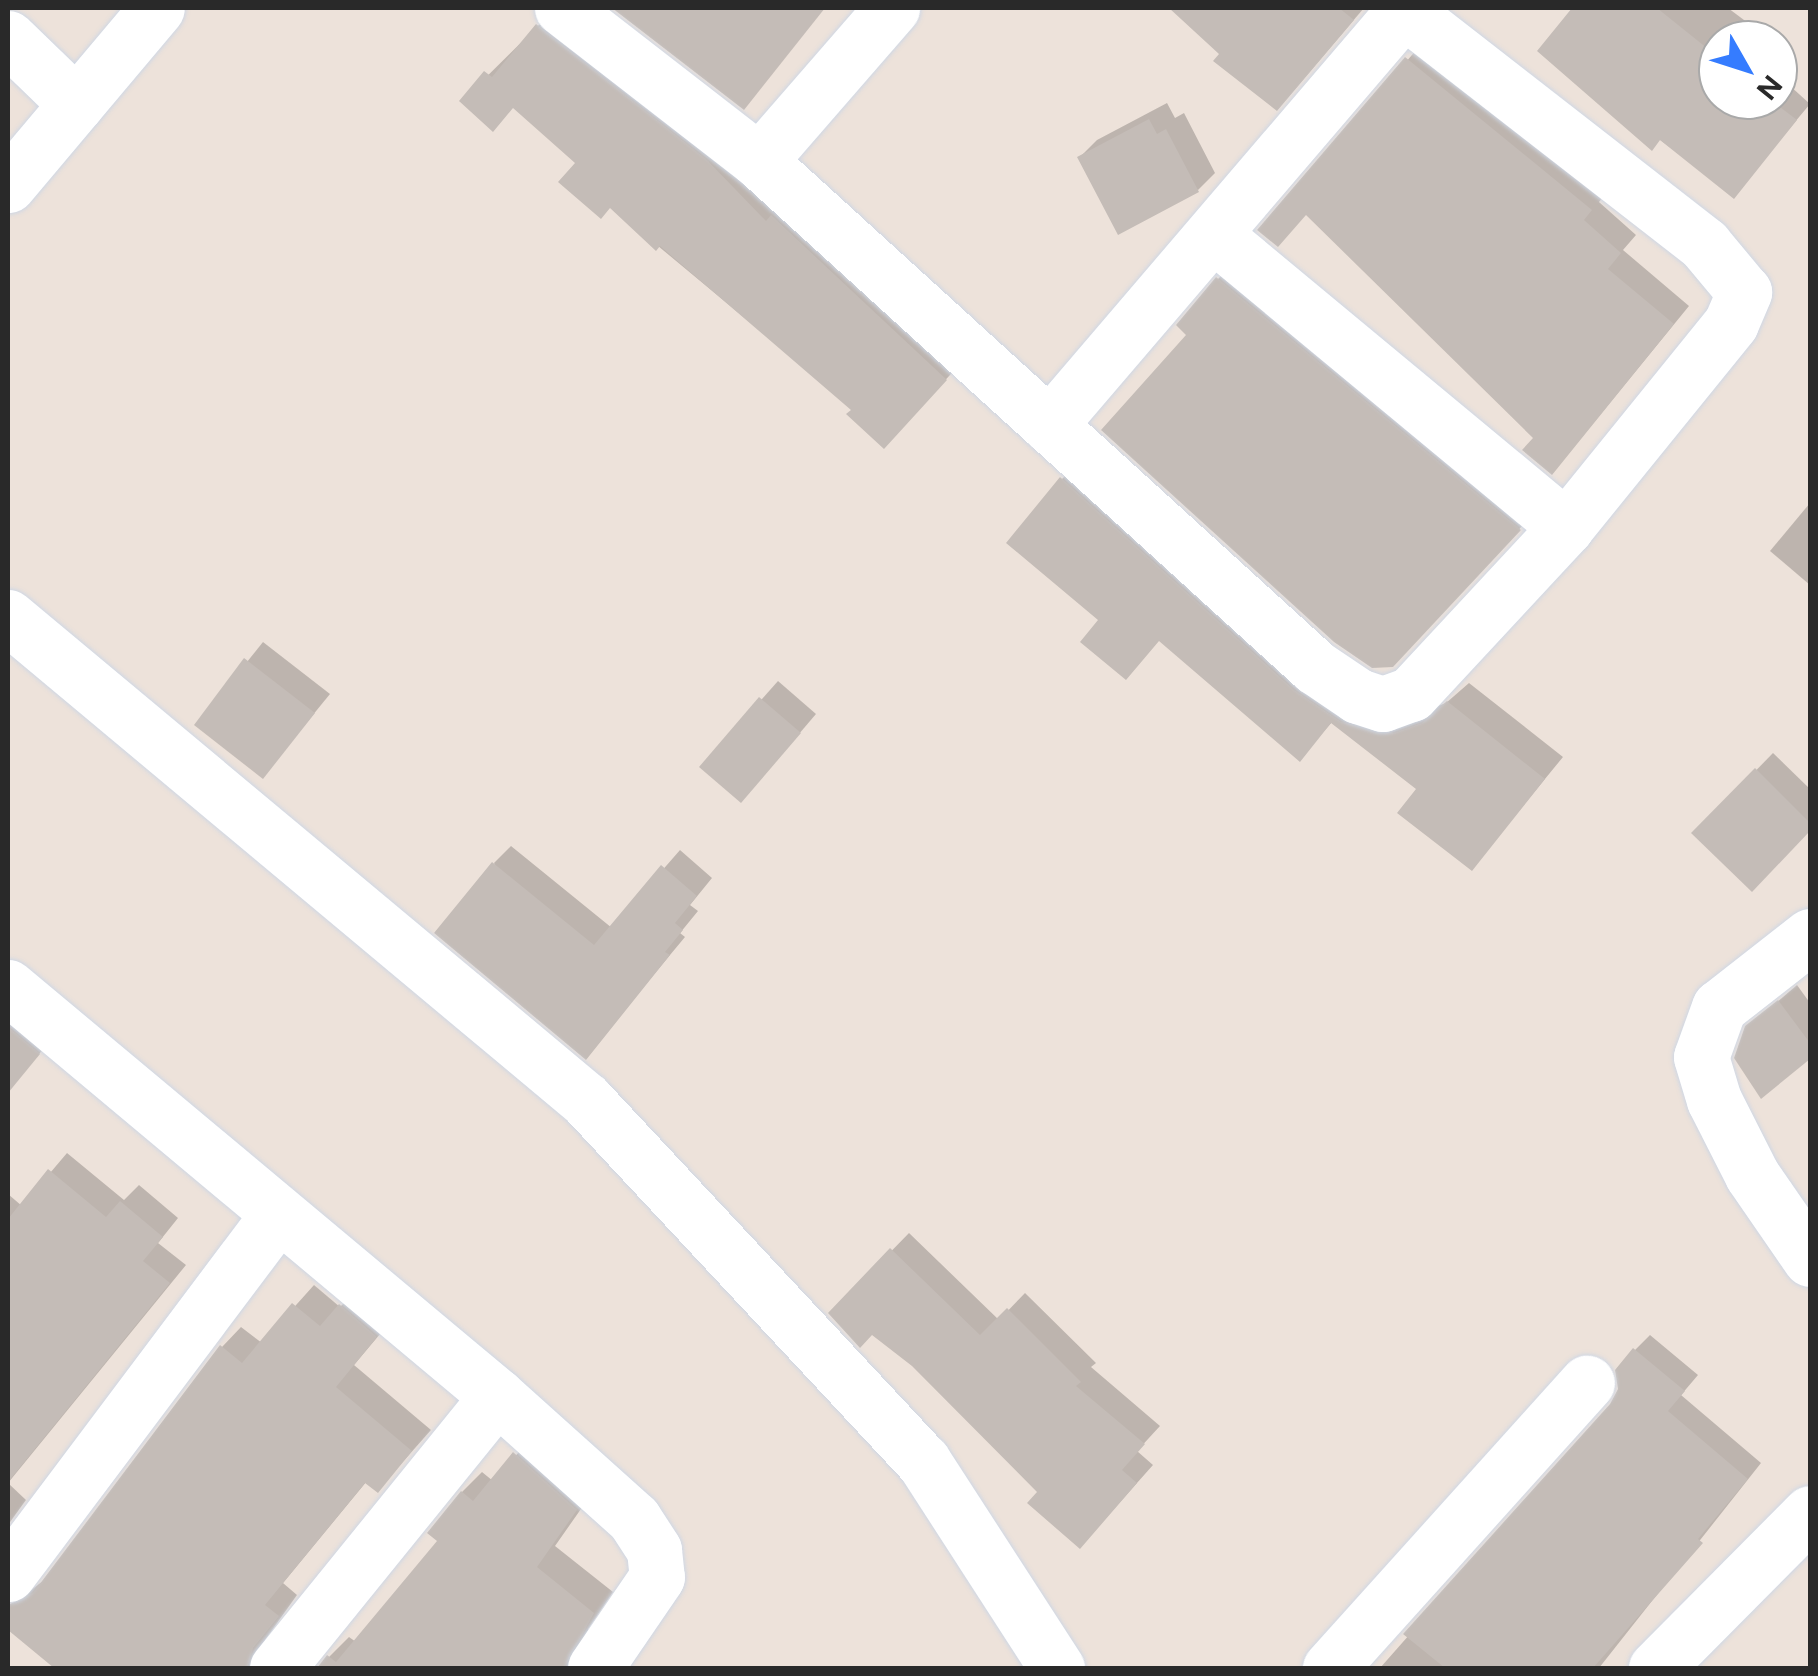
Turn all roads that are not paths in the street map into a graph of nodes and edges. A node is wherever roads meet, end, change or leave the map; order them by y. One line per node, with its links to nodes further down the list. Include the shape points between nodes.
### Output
1 (157, 8): 6 (street)
2 (562, 8): 7 (street)
3 (892, 8): 7 (street)
4 (1402, 9): 9 (street); 11 (street, via 1704,244 1744,292 1731,323)
5 (8, 38): 6 (street)
6 (76, 104): 8 (street)
7 (759, 161): 10 (street)
8 (8, 185)
9 (1212, 234): 10 (street); 11 (street)
10 (1049, 425): 11 (street, via 1315,667 1383,704 1411,694)
11 (1566, 527)
12 (8, 617): 23 (street, via 586,1100 924,1461)
13 (1810, 936): 16 (street, via 1718,1007 1700,1056 1752,1175)
14 (8, 987): 15 (street)
15 (278, 1215): 18 (street); 20 (street)
16 (1810, 1259)
17 (1588, 1383): 24 (street)
18 (497, 1396): 21 (street); 22 (street, via 649,1536 657,1577)
19 (1810, 1512): 25 (street)
20 (8, 1574)
21 (277, 1668)
22 (596, 1668)
23 (1058, 1668)
24 (1330, 1668)
25 (1656, 1668)

